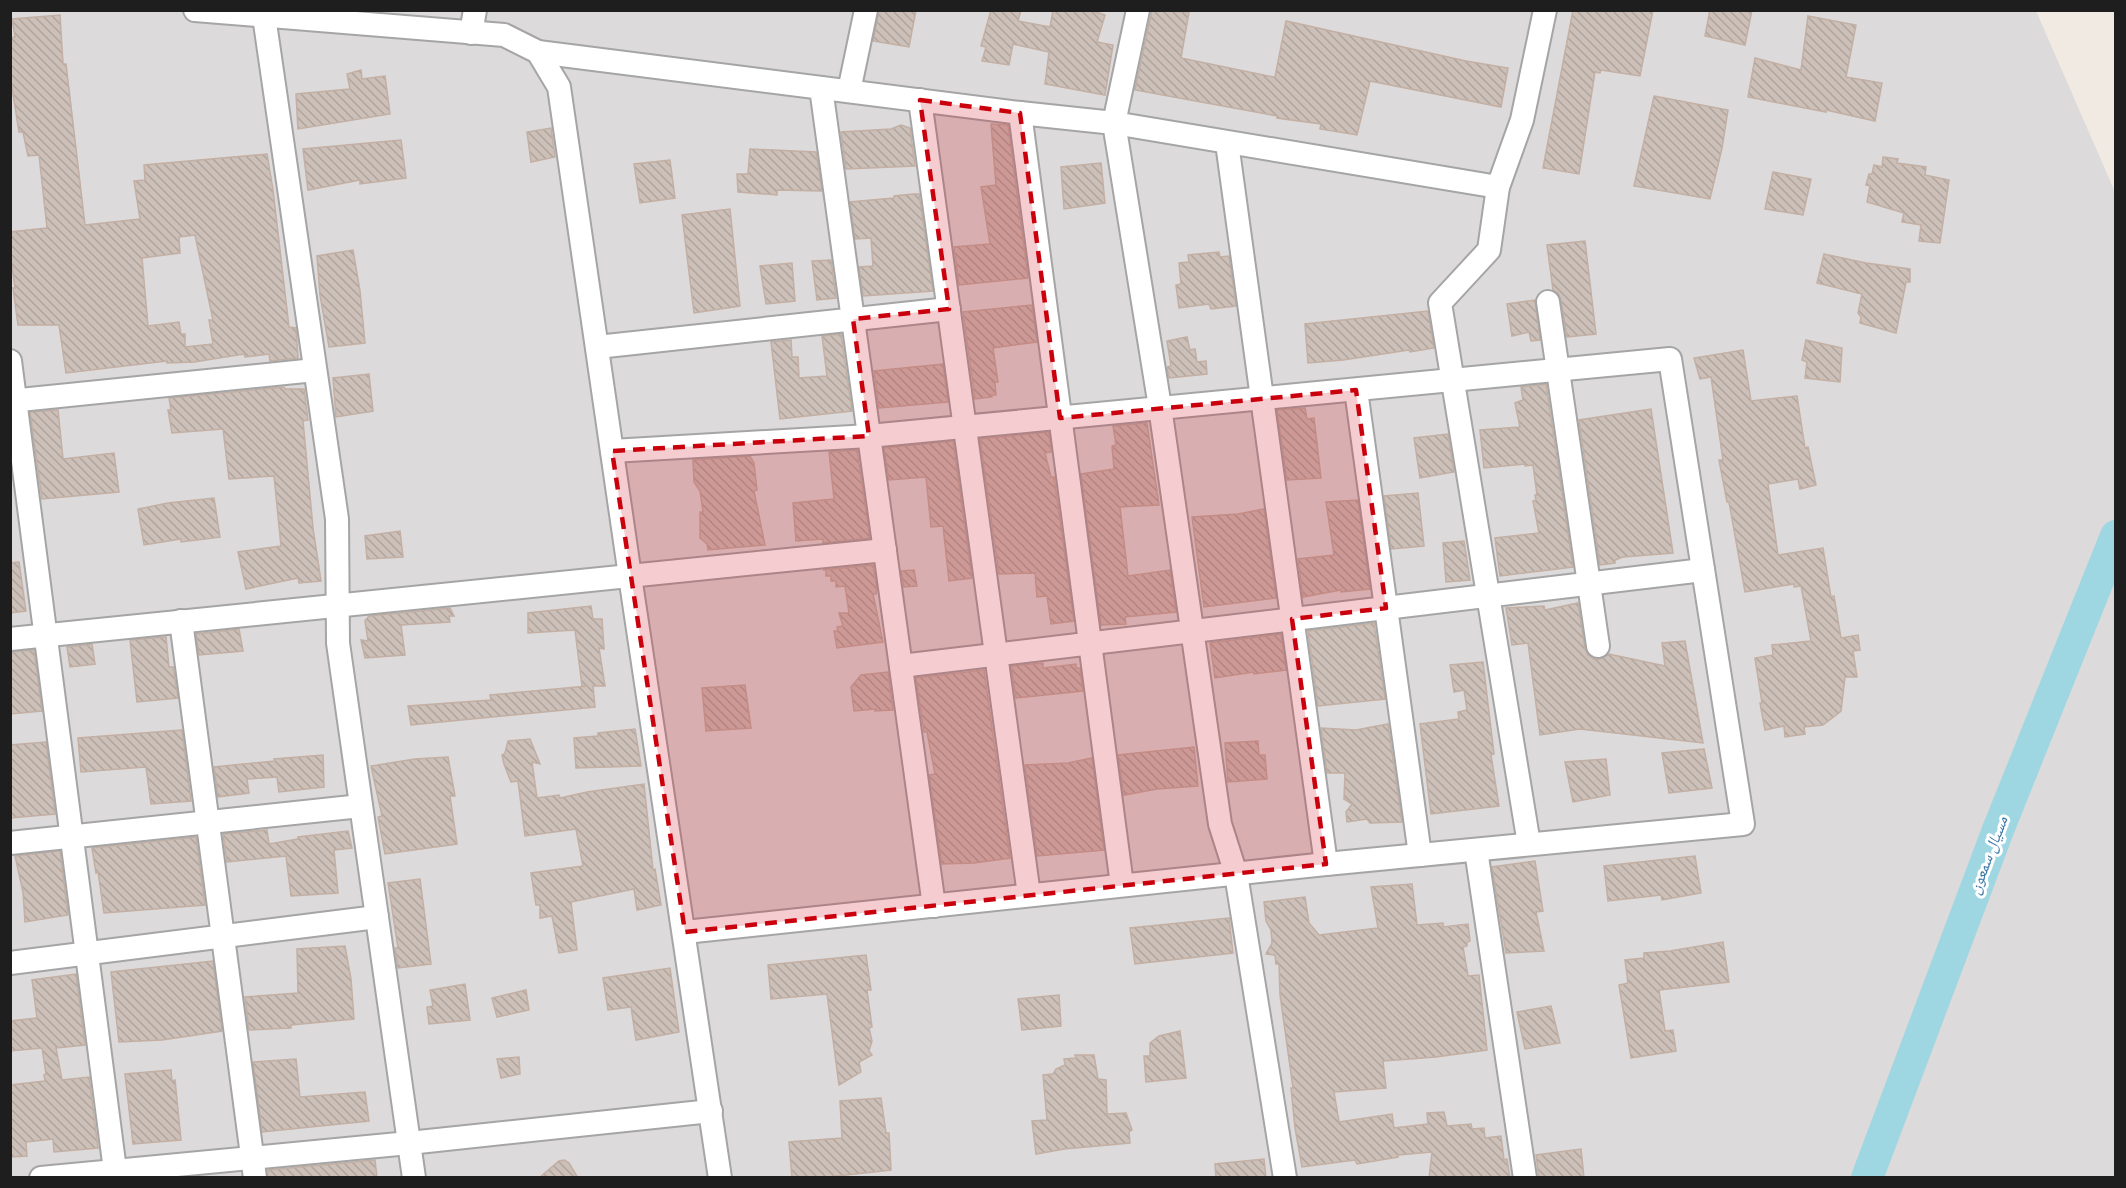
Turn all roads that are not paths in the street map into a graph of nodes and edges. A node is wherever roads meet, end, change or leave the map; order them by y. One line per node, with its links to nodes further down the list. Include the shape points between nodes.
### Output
1 (195, 10): 6 (street)
2 (475, 10): 7 (street)
3 (866, 10): 10 (street)
4 (1137, 10): 13 (street)
5 (1545, 10): 15 (street, via 1522,120)
6 (264, 16): 7 (street); 21 (street)
7 (471, 33): 8 (street, via 504,35)
8 (538, 52): 9 (street); 19 (street, via 560,87)
9 (821, 88): 10 (street); 18 (street)
10 (849, 92): 11 (street)
11 (920, 100): 12 (street); 17 (street)
12 (1020, 113): 13 (street); 28 (street)
13 (1114, 123): 14 (street); 27 (street)
14 (1227, 143): 15 (street); 25 (street)
15 (1498, 187): 23 (street, via 1489,250 1440,303)
16 (1548, 302): 22 (street)
17 (949, 309): 18 (street); 29 (street)
18 (853, 319): 19 (street); 30 (street)
19 (597, 346): 31 (street)
20 (10, 361): 26 (street)
21 (315, 370): 26 (street); 37 (street, via 337,519)
22 (1557, 370): 23 (street); 33 (street, via 1670,359); 35 (street)
23 (1453, 380): 24 (street); 36 (street)
24 (1356, 390): 25 (street); 38 (street)
25 (1262, 399): 27 (street); 39 (street)
26 (13, 401): 42 (street)
27 (1160, 407): 28 (street); 41 (street)
28 (1060, 418): 29 (street); 44 (street)
29 (966, 427): 30 (street); 46 (street)
30 (869, 436): 31 (street); 32 (street)
31 (612, 451): 34 (street)
32 (885, 550): 34 (street); 47 (street)
33 (1703, 570): 35 (street); 52 (street, via 1743,824)
34 (630, 576): 37 (street); 61 (street)
35 (1589, 583): 36 (street); 45 (street)
36 (1489, 595): 38 (street); 52 (street)
37 (339, 604): 40 (street); 48 (street, via 338,643)
38 (1386, 608): 39 (street); 54 (street)
39 (1292, 619): 41 (street); 55 (street)
40 (182, 621): 42 (street); 49 (street)
41 (1191, 631): 44 (street); 56 (street, via 1220,824)
42 (46, 636): 43 (street); 50 (street)
43 (10, 639)
44 (1090, 643): 46 (street); 57 (street)
45 (1598, 646)
46 (997, 654): 47 (street); 58 (street)
47 (901, 666): 59 (street)
48 (361, 806): 49 (street); 60 (street)
49 (209, 822): 50 (street); 62 (street)
50 (72, 837): 51 (street); 63 (street)
51 (10, 843)
52 (1529, 844): 53 (street)
53 (1476, 849): 54 (street); 73 (street)
54 (1420, 855): 55 (street)
55 (1326, 864): 56 (street)
56 (1236, 874): 57 (street); 72 (street)
57 (1122, 885): 58 (street)
58 (1029, 895): 59 (street)
59 (934, 906): 61 (street)
60 (377, 917): 62 (street); 66 (street)
61 (684, 932): 65 (street)
62 (224, 937): 63 (street); 67 (street)
63 (87, 954): 64 (street); 68 (street)
64 (10, 963)
65 (711, 1111): 66 (street); 71 (street)
66 (409, 1143): 67 (street); 70 (street)
67 (254, 1168): 68 (street)
68 (115, 1174): 69 (street)
69 (41, 1178)
70 (414, 1178)
71 (720, 1178)
72 (1285, 1178)
73 (1525, 1178)

